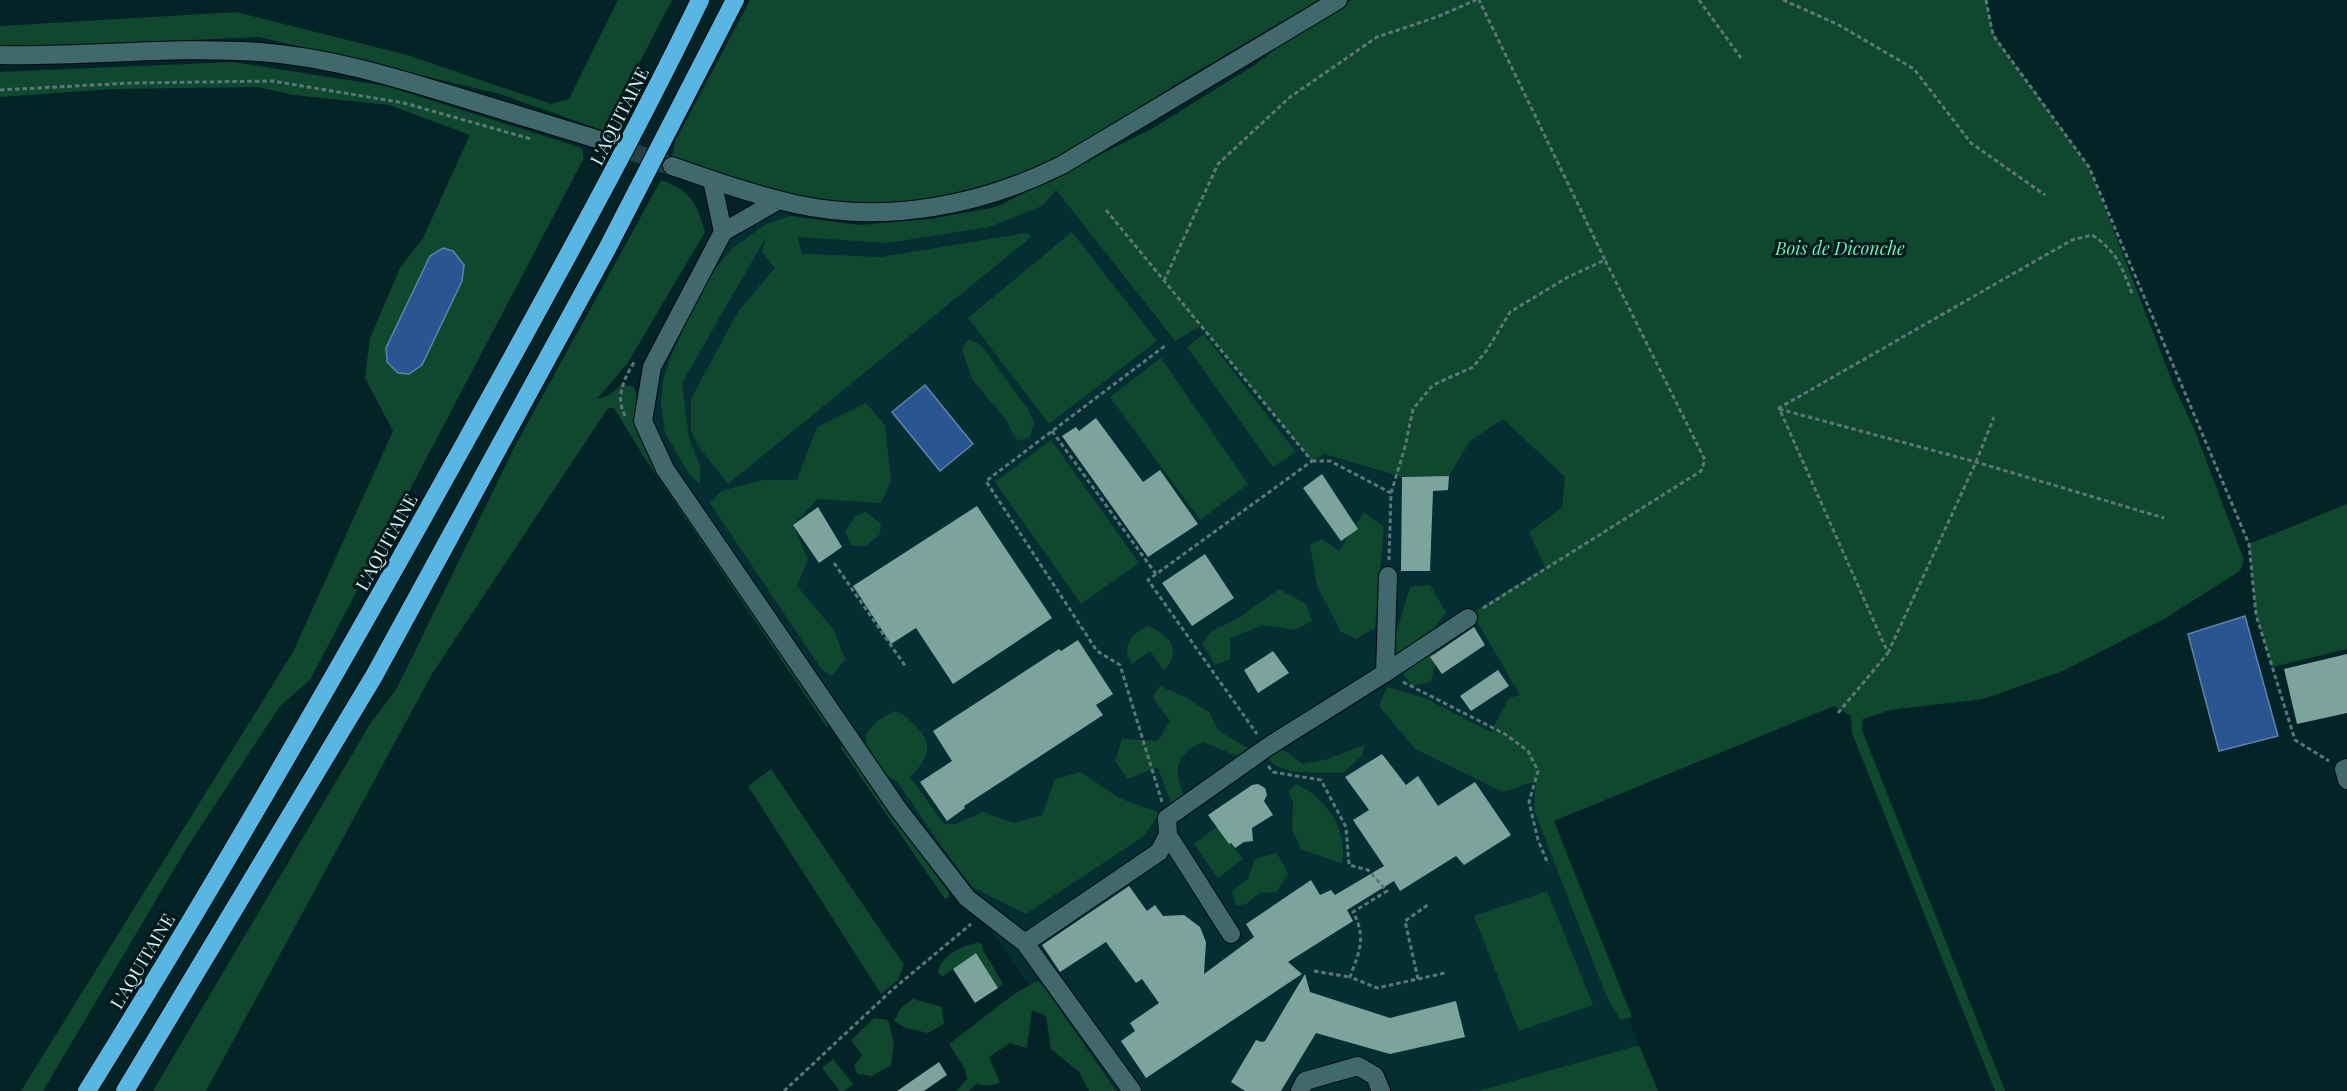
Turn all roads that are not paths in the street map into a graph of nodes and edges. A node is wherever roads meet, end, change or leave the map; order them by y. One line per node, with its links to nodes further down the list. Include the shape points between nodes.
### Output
1 (700, 0): 18 (highway, L'AQUITAINE, via 586,224 344,661)
2 (735, 0): 19 (highway, via 607,249 374,676)
3 (1338, 0): 10 (street, via 1062,165 993,194 879,213 828,210)
4 (0, 55): 5 (street)
5 (41, 56): 6 (street); 7 (street, via 205,51 261,52 322,61 379,72)
6 (0, 60)
7 (603, 141)
8 (672, 166): 9 (street)
9 (712, 180): 10 (street); 11 (street)
10 (780, 200): 11 (street)
11 (723, 232): 17 (street, via 652,367 643,421 665,469 892,800 967,898)
12 (1388, 576): 14 (street)
13 (1468, 618): 14 (street)
14 (1385, 673): 15 (street, via 1262,751)
15 (1168, 826): 16 (street); 17 (street, via 1159,852)
16 (1231, 934)
17 (1025, 943): 20 (street)
18 (87, 1091)
19 (125, 1091)
20 (1132, 1091)
21 (1300, 1091): 22 (street, via 1305,1082 1358,1066 1375,1076)
22 (1381, 1091)

